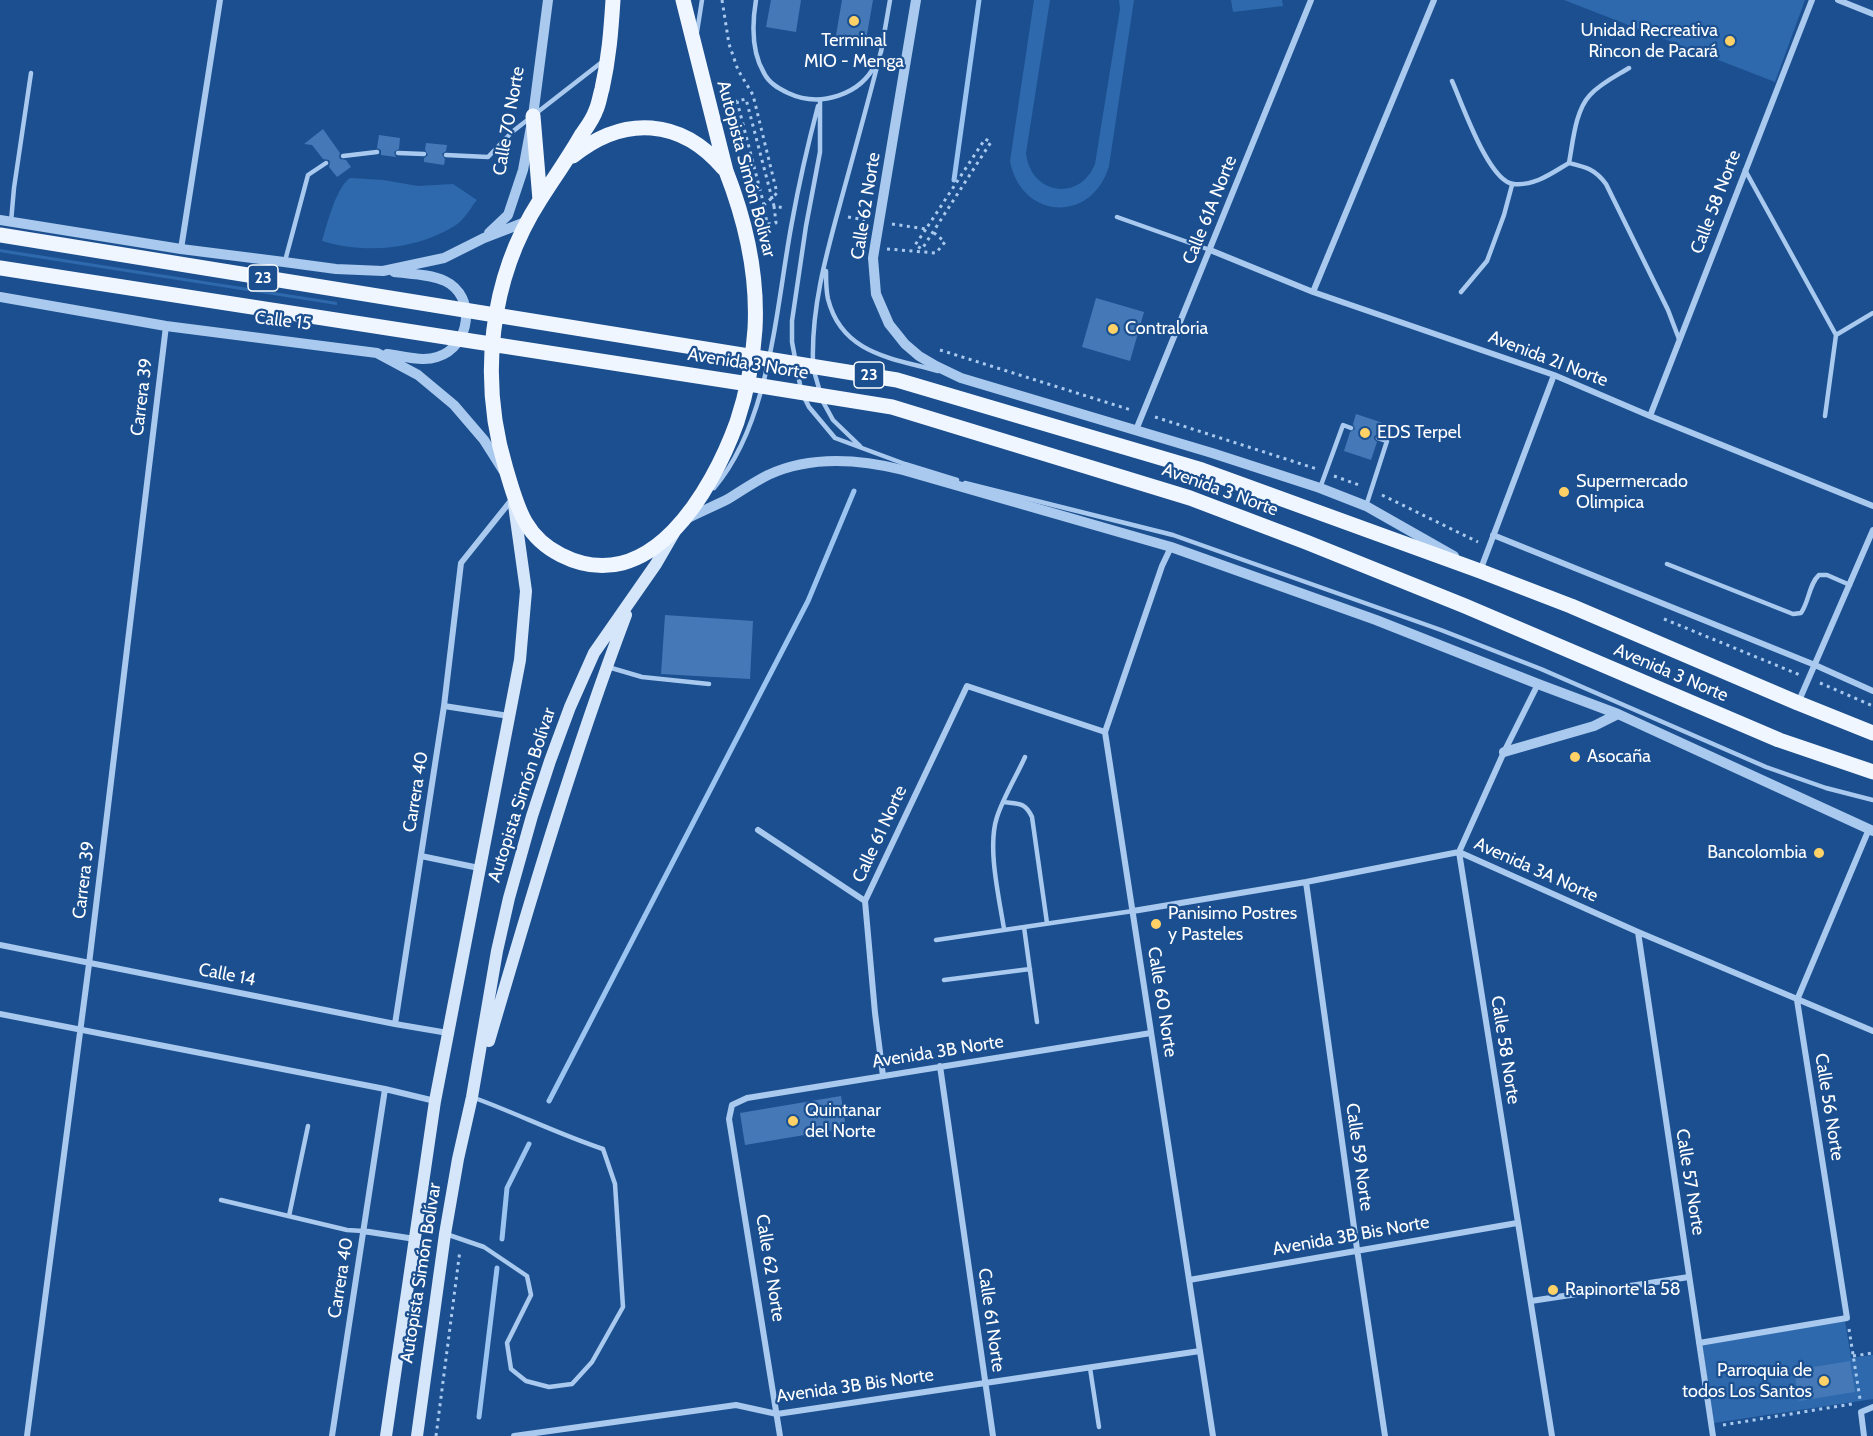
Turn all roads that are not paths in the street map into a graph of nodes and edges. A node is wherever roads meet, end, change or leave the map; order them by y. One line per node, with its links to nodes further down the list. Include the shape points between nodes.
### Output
1 (220, 0): 39 (street)
2 (548, 0): 21 (street, Calle 70 Norte)
3 (612, 0): 16 (main road)
4 (683, 0): 14 (main road, Autopista Simón Bolívar)
5 (702, 0): 14 (lane)
6 (756, 0): 20 (lane, via 754,48 764,73 784,91 807,100)
7 (890, 0): 15 (lane)
8 (916, 0): 55 (street, Calle 62 Norte, via 874,244 874,282 885,316 905,344 927,361)
9 (1311, 0): 40 (street, Calle 61A Norte)
10 (1434, 0): 45 (street)
11 (1812, 0): 29 (street, Calle 58 Norte)
12 (1838, 0): 13 (street)
13 (1873, 14)
14 (694, 50): 31 (main road, Autopista Simón Bolívar)
15 (881, 51): 20 (lane, via 867,78 844,93); 42 (lane)
16 (609, 57): 21 (lane); 30 (main road, via 596,110)
17 (1629, 68): 28 (lane, via 1588,96 1579,114)
18 (31, 73): 35 (lane)
19 (1452, 81): 32 (lane, via 1488,163)
20 (820, 100): 61 (lane, via 820,152 806,226 792,342 800,386 809,407 835,438); 67 (lane, via 755,410 720,480)
21 (533, 116): 25 (lane, via 488,157); 33 (main road); 38 (street, Calle 70 Norte, via 523,170 508,215)
22 (377, 152): 26 (lane)
23 (398, 153): 24 (lane)
24 (424, 154)
25 (446, 155)
26 (343, 156)
27 (326, 163): 41 (lane, via 308,175)
28 (1569, 163): 32 (lane, via 1527,184); 51 (lane, via 1589,168 1606,184)
29 (1745, 170): 50 (lane); 51 (street, Calle 58 Norte)
30 (561, 171): 31 (main road, via 581,150 605,135 643,128 689,139); 33 (main road)
31 (726, 171): 67 (main road, Autopista Simón Bolívar, via 742,215 752,260 756,307 753,353 744,399 729,443)
32 (1512, 184): 46 (lane, via 1487,261)
33 (540, 201): 36 (main road)
34 (1117, 217): 40 (lane)
35 (6, 221): 39 (street)
36 (528, 221): 38 (street); 62 (main road, via 499,296 491,349 495,429)
37 (0, 235): 72 (main road, Avenida 3 Norte / 23, via 897,380 1202,470)
38 (484, 238): 44 (street, via 444,258)
39 (181, 249): 41 (street)
40 (1210, 250): 45 (street, Avenida 2I Norte); 59 (street, Calle 61A Norte)
41 (284, 262): 44 (street)
42 (825, 265): 55 (lane, via 828,297 840,328 849,338 876,354); 61 (lane, via 814,326 813,366 822,399 833,420)
43 (0, 268): 52 (main road, Calle 15 / 23)
44 (383, 271): 53 (street, via 447,281 464,302 467,316 459,341 438,357)
45 (1313, 292): 54 (street, Avenida 2I Norte)
46 (1461, 292)
47 (0, 297): 49 (street, Calle 15)
48 (1873, 313): 50 (lane)
49 (166, 326): 53 (street, Calle 15); 105 (street, Carrera 39)
50 (1836, 335): 57 (lane)
51 (1679, 339): 56 (street, Calle 58 Norte)
52 (523, 350): 88 (main road, Avenida 3 Norte / 23, via 892,407 1190,498 1465,606 1779,740)
53 (377, 353): 62 (street, Calle 15, via 418,375 454,405 484,440)
54 (1554, 375): 56 (street, Avenida 2I Norte); 69 (street)
55 (961, 378): 59 (street, Avenida 3 Norte)
56 (1650, 416): 66 (street, Avenida 2I Norte)
57 (1825, 417)
58 (1351, 428): 63 (lane, via 1343,425)
59 (1136, 431): 63 (street, Avenida 3 Norte)
60 (1378, 438): 65 (lane, via 1387,441)
61 (862, 448): 89 (lane, via 964,482 1173,535 1541,669 1766,767)
62 (509, 480): 64 (main road)
63 (1320, 488): 65 (street, Avenida 3 Norte)
64 (513, 497): 67 (main road, via 526,525 542,542 560,555 589,564 619,564 648,553); 81 (street, Carrera 40, via 461,563); 83 (main road, Autopista Simón Bolívar, via 526,591 520,660)
65 (1366, 506): 72 (street, Avenida 3 Norte)
66 (1873, 506)
67 (681, 522): 70 (street, via 768,475 795,465 843,460 903,470); 74 (main road, Autopista Simón Bolívar)
68 (1873, 530): 73 (street)
69 (1493, 535): 72 (street); 75 (street)
70 (1171, 547): 78 (street, via 1376,620); 84 (street, Calle 60 Norte)
71 (1667, 564): 73 (lane, via 1793,614 1801,614 1819,575)
72 (1480, 570): 80 (main road, Avenida 3 Norte)
73 (1850, 585): 75 (street)
74 (633, 596): 76 (main road); 119 (main road, Autopista Simón Bolívar, via 594,654 550,761 509,898)
75 (1815, 665): 79 (street); 80 (street)
76 (606, 667): 77 (lane, via 642,677); 119 (main road)
77 (709, 684)
78 (1538, 684): 82 (street); 86 (street)
79 (1873, 691)
80 (1798, 703): 85 (main road, Avenida 3 Norte)
81 (444, 706): 83 (street); 94 (street, Carrera 40)
82 (1618, 714): 86 (street, via 1594,726); 92 (street)
83 (509, 716): 95 (main road, Autopista Simón Bolívar)
84 (1105, 732): 97 (street, Calle 61 Norte, via 967,686); 98 (street, Calle 60 Norte)
85 (1873, 733)
86 (1504, 752): 93 (street)
87 (1025, 757): 90 (lane)
88 (1873, 772)
89 (1873, 800)
90 (1003, 802): 99 (lane, via 1028,808 1032,817); 101 (lane, via 996,818 993,851)
91 (758, 830): 97 (street)
92 (1871, 830): 108 (street)
93 (1459, 852): 96 (street, Avenida 3A Norte); 102 (street, Avenida 3A Norte); 125 (street, Calle 58 Norte)
94 (421, 856): 95 (street); 111 (street, Carrera 40)
95 (479, 868): 114 (main road, Autopista Simón Bolívar)
96 (1306, 882): 98 (street, Avenida 3A Norte); 129 (street, Calle 59 Norte)
97 (865, 901): 117 (street, Calle 61 Norte)
98 (1133, 910): 99 (lane); 115 (street, Calle 60 Norte)
99 (1047, 923): 100 (lane)
100 (1024, 927): 101 (lane); 106 (lane)
101 (1004, 929): 103 (lane)
102 (1638, 932): 108 (street, Avenida 3A Norte); 130 (street, Calle 57 Norte)
103 (936, 939)
104 (0, 945): 105 (street, Calle 14)
105 (89, 964): 111 (street, Calle 14); 112 (street, Carrera 39)
106 (1030, 969): 107 (lane); 110 (lane)
107 (944, 980)
108 (1797, 1000): 113 (street, Avenida 3A Norte); 133 (street, Calle 56 Norte, via 1847,1318)
109 (0, 1014): 112 (street)
110 (1037, 1022)
111 (395, 1024): 114 (street, Calle 14)
112 (80, 1029): 118 (street); 140 (street, Carrera 39)
113 (1873, 1031)
114 (448, 1033): 120 (main road, Autopista Simón Bolívar)
115 (1151, 1033): 116 (street, Avenida 3B Norte); 131 (street, Calle 60 Norte)
116 (940, 1066): 117 (street, Avenida 3B Norte); 136 (street, Calle 61 Norte)
117 (883, 1076): 121 (street, Avenida 3B Norte, via 747,1098)
118 (385, 1089): 120 (street); 126 (street, Carrera 40)
119 (472, 1097): 127 (main road, Autopista Simón Bolívar); 127 (lane, via 603,1149 615,1184 623,1307 592,1362 572,1384 549,1387 526,1381 511,1369 507,1343 531,1295 527,1276 484,1246)
120 (435, 1101): 128 (main road, Autopista Simón Bolívar)
121 (732, 1105): 138 (street, Calle 62 Norte, via 729,1119)
122 (308, 1126): 124 (lane)
123 (221, 1200): 124 (lane)
124 (290, 1216): 126 (lane)
125 (1517, 1223): 129 (street, Avenida 3B Bis Norte); 132 (street, Calle 58 Norte)
126 (363, 1231): 128 (street); 141 (street, Carrera 40)
127 (445, 1234): 143 (main road, Autopista Simón Bolívar)
128 (415, 1239): 142 (main road, Autopista Simón Bolívar)
129 (1357, 1249): 131 (street, Avenida 3B Bis Norte); 148 (street, Calle 59 Norte)
130 (1689, 1277): 132 (street); 133 (street, Calle 57 Norte)
131 (1189, 1280): 134 (street, Calle 60 Norte)
132 (1531, 1301): 149 (street, Calle 58 Norte)
133 (1699, 1342): 150 (street, Calle 57 Norte)
134 (1200, 1351): 135 (street, Avenida 3B Bis Norte); 147 (street, Calle 60 Norte)
135 (1089, 1368): 136 (street, Avenida 3B Bis Norte); 139 (lane)
136 (985, 1383): 138 (street, Avenida 3B Bis Norte); 146 (street, Calle 61 Norte)
137 (1873, 1407): 151 (street, via 1862,1412)
138 (777, 1414): 144 (street, Avenida 3B Bis Norte, via 736,1406); 145 (street, Calle 62 Norte)
139 (1099, 1427)
140 (27, 1436)
141 (332, 1436)
142 (386, 1436)
143 (417, 1436)
144 (514, 1436)
145 (780, 1436)
146 (993, 1436)
147 (1213, 1436)
148 (1385, 1436)
149 (1552, 1436)
150 (1713, 1436)
151 (1864, 1436)

